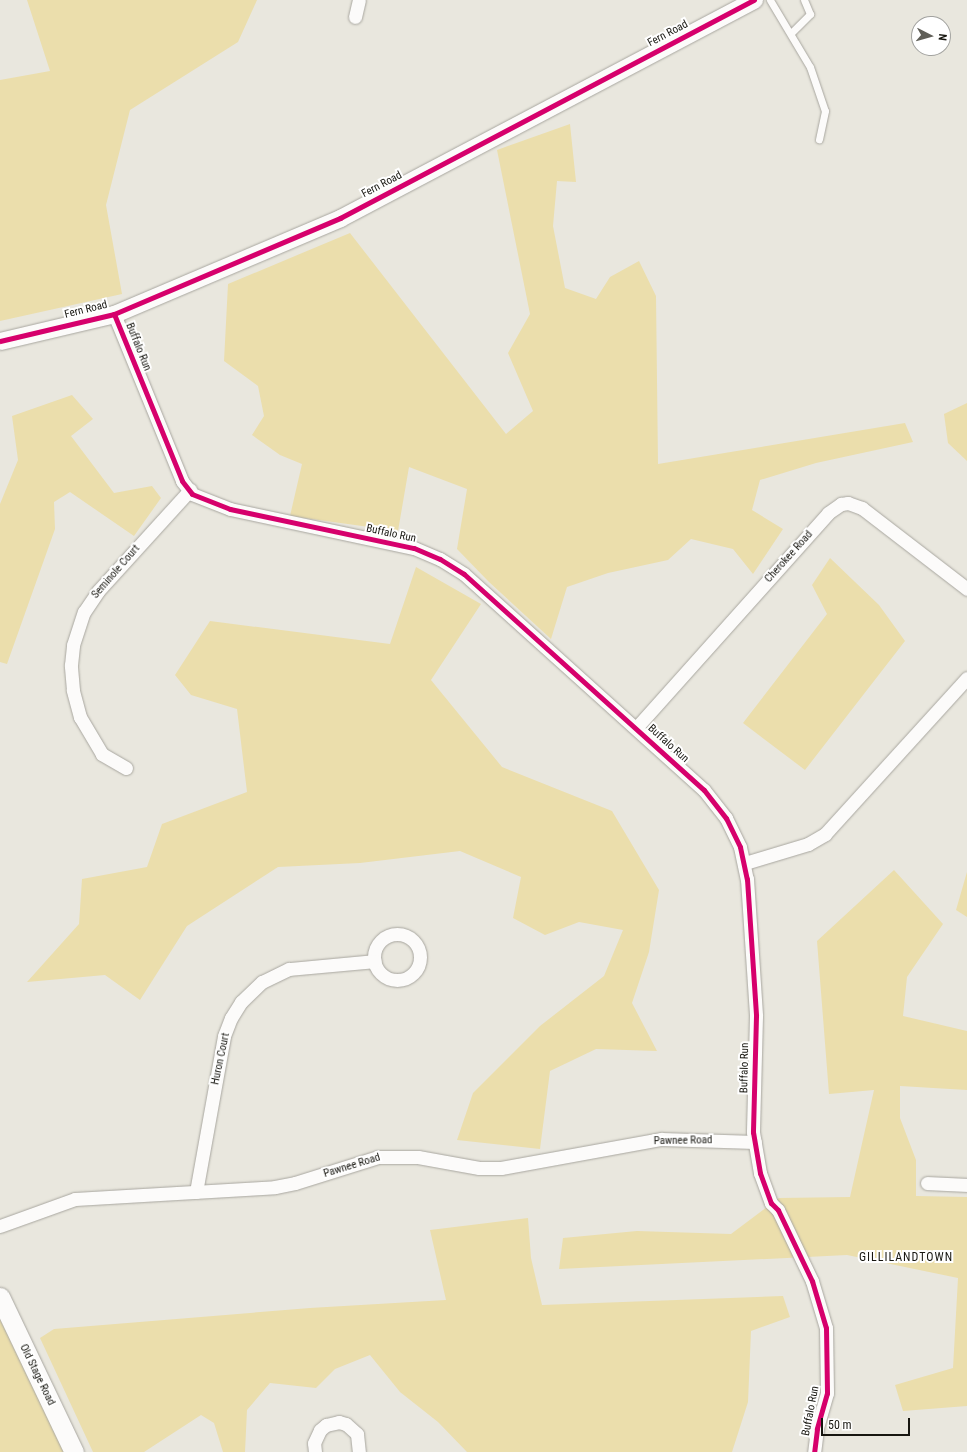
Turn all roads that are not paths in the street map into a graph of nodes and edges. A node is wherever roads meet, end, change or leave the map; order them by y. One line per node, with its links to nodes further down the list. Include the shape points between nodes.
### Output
1 (359, 0): 5 (street)
2 (770, 0): 6 (lane)
3 (804, 0): 6 (lane, via 810,14)
4 (748, 1): 8 (street, Fern Road, via 340,218)
5 (355, 17)
6 (790, 32): 7 (lane, via 810,67 825,111)
7 (819, 139)
8 (114, 314): 9 (street, Fern Road); 10 (street, Buffalo Run, via 182,481)
9 (0, 341)
10 (190, 490): 13 (street, Buffalo Run, via 230,509 414,548 440,559 464,574); 14 (street, Seminole Court, via 98,591 84,612 73,645 73,690 80,717 102,754)
11 (967, 589): 13 (street, Cherokee Road, via 862,508 848,503 840,504 828,513)
12 (967, 678): 15 (street, via 826,834 808,844)
13 (636, 728): 15 (street, Buffalo Run, via 717,804 734,832)
14 (126, 768)
15 (745, 863): 17 (street, Buffalo Run, via 756,1016)
16 (375, 961): 20 (street, Huron Court, via 289,970 262,982 241,1002 224,1036)
17 (755, 1142): 20 (street, Pawnee Road, via 661,1139 501,1168 479,1168 418,1157 384,1156 295,1184); 26 (street, Buffalo Run, via 766,1190 812,1281 826,1328 827,1393 817,1429)
18 (927, 1183): 19 (street)
19 (967, 1185)
20 (196, 1192): 21 (street, Pawnee Road, via 75,1198)
21 (0, 1226)
22 (0, 1297): 23 (main road, Old Stage Road)
23 (74, 1452)
24 (315, 1452): 25 (street, via 314,1443 320,1430 326,1425 339,1422 346,1424 357,1434)
25 (359, 1452)
26 (814, 1452)

